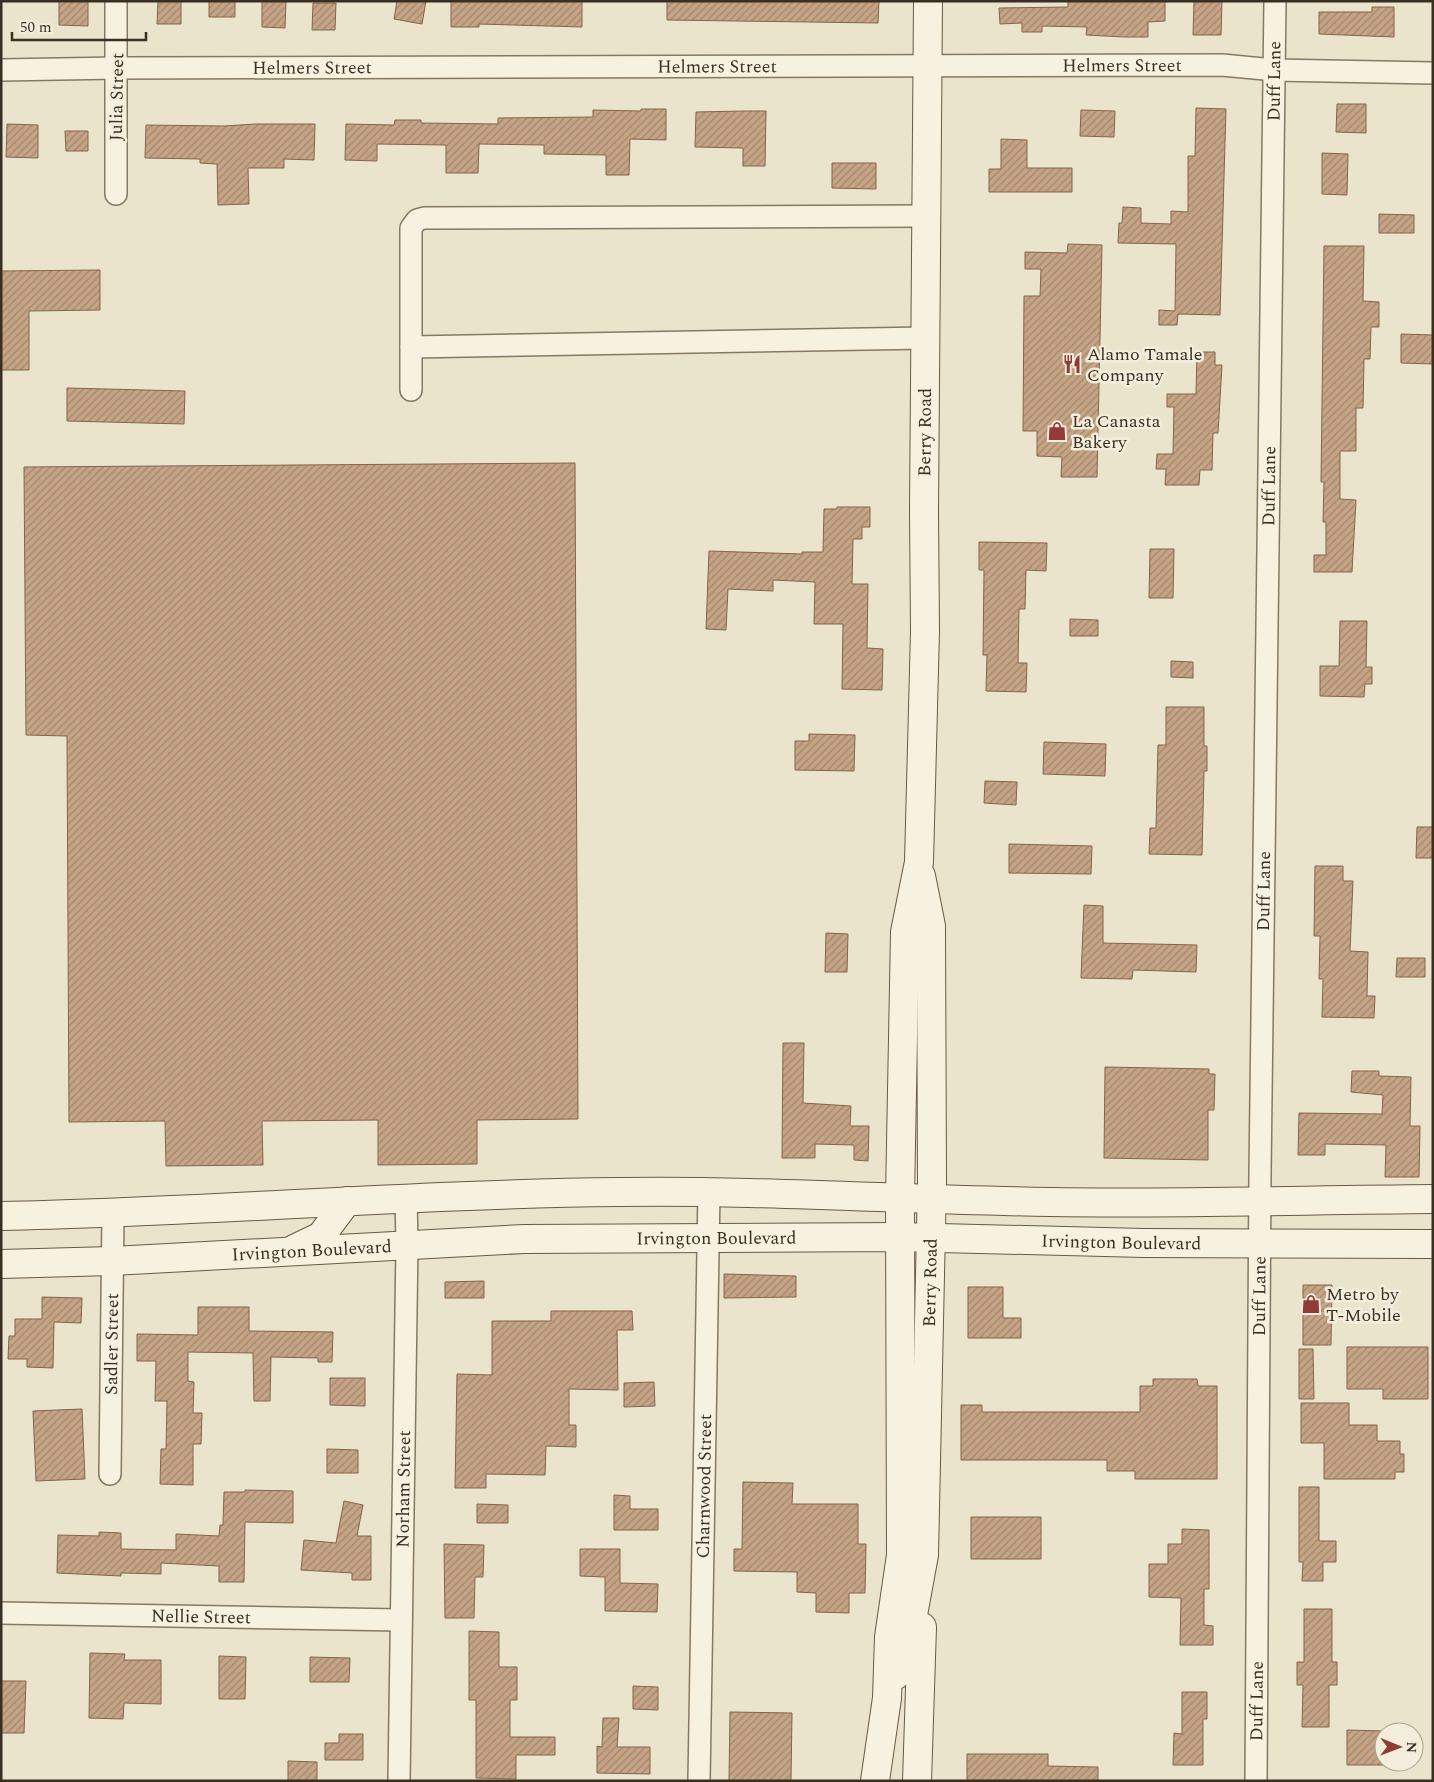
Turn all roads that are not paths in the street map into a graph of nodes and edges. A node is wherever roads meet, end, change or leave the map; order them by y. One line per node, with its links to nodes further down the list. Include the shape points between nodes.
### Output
1 (116, 1): 5 (street, Julia Street)
2 (928, 1): 4 (main road, Berry Road)
3 (1275, 1): 7 (street, Duff Lane)
4 (926, 66): 5 (street, Helmers Street); 7 (street, Helmers Street, via 1222,65); 10 (main road, Berry Road)
5 (118, 68): 6 (street, Helmers Street); 9 (street, Julia Street)
6 (1, 70)
7 (1274, 70): 8 (street, Helmers Street); 21 (street, Duff Lane)
8 (1433, 73)
9 (116, 194)
10 (926, 216): 11 (main road, Berry Road); 12 (street, via 424,218 417,220 411,228)
11 (926, 338): 12 (street); 14 (main road, Berry Road, via 925,632)
12 (411, 347): 13 (street)
13 (411, 390)
14 (919, 862): 17 (main road, Berry Road, via 906,932); 18 (main road, Berry Road, via 932,926)
15 (709, 1191): 16 (main road); 17 (main road); 26 (street, Charnwood Street)
16 (406, 1197): 20 (main road); 27 (street, Norham Street)
17 (900, 1197): 18 (main road); 24 (main road, Berry Road)
18 (932, 1198): 21 (main road, via 1052,1202); 25 (main road, Berry Road)
19 (1433, 1199): 21 (main road)
20 (347, 1201): 22 (main road); 30 (main road, via 321,1236)
21 (1260, 1201): 28 (street, Duff Lane)
22 (113, 1213): 23 (main road); 31 (street, Sadler Street)
23 (1, 1216)
24 (900, 1237): 25 (main road, Irvington Boulevard); 26 (main road, Irvington Boulevard); 37 (main road, Berry Road, via 901,1554 889,1637)
25 (932, 1237): 28 (main road, Irvington Boulevard); 34 (main road, Berry Road)
26 (709, 1238): 27 (main road, Irvington Boulevard, via 524,1239); 39 (street, Charnwood Street)
27 (407, 1244): 30 (main road, Irvington Boulevard); 36 (street, Norham Street)
28 (1260, 1244): 29 (main road, Irvington Boulevard); 42 (street, Duff Lane)
29 (1433, 1244)
30 (290, 1251): 31 (main road, Irvington Boulevard)
31 (112, 1261): 32 (main road, Irvington Boulevard); 33 (street, Sadler Street)
32 (1, 1264)
33 (110, 1474)
34 (924, 1555): 37 (main road, Berry Road, via 908,1642); 41 (main road)
35 (1, 1613): 36 (street, Nellie Street)
36 (400, 1620): 38 (street, Norham Street)
37 (887, 1698): 40 (main road, Berry Road)
38 (400, 1781)
39 (699, 1781)
40 (875, 1781)
41 (917, 1781)
42 (1256, 1781)

